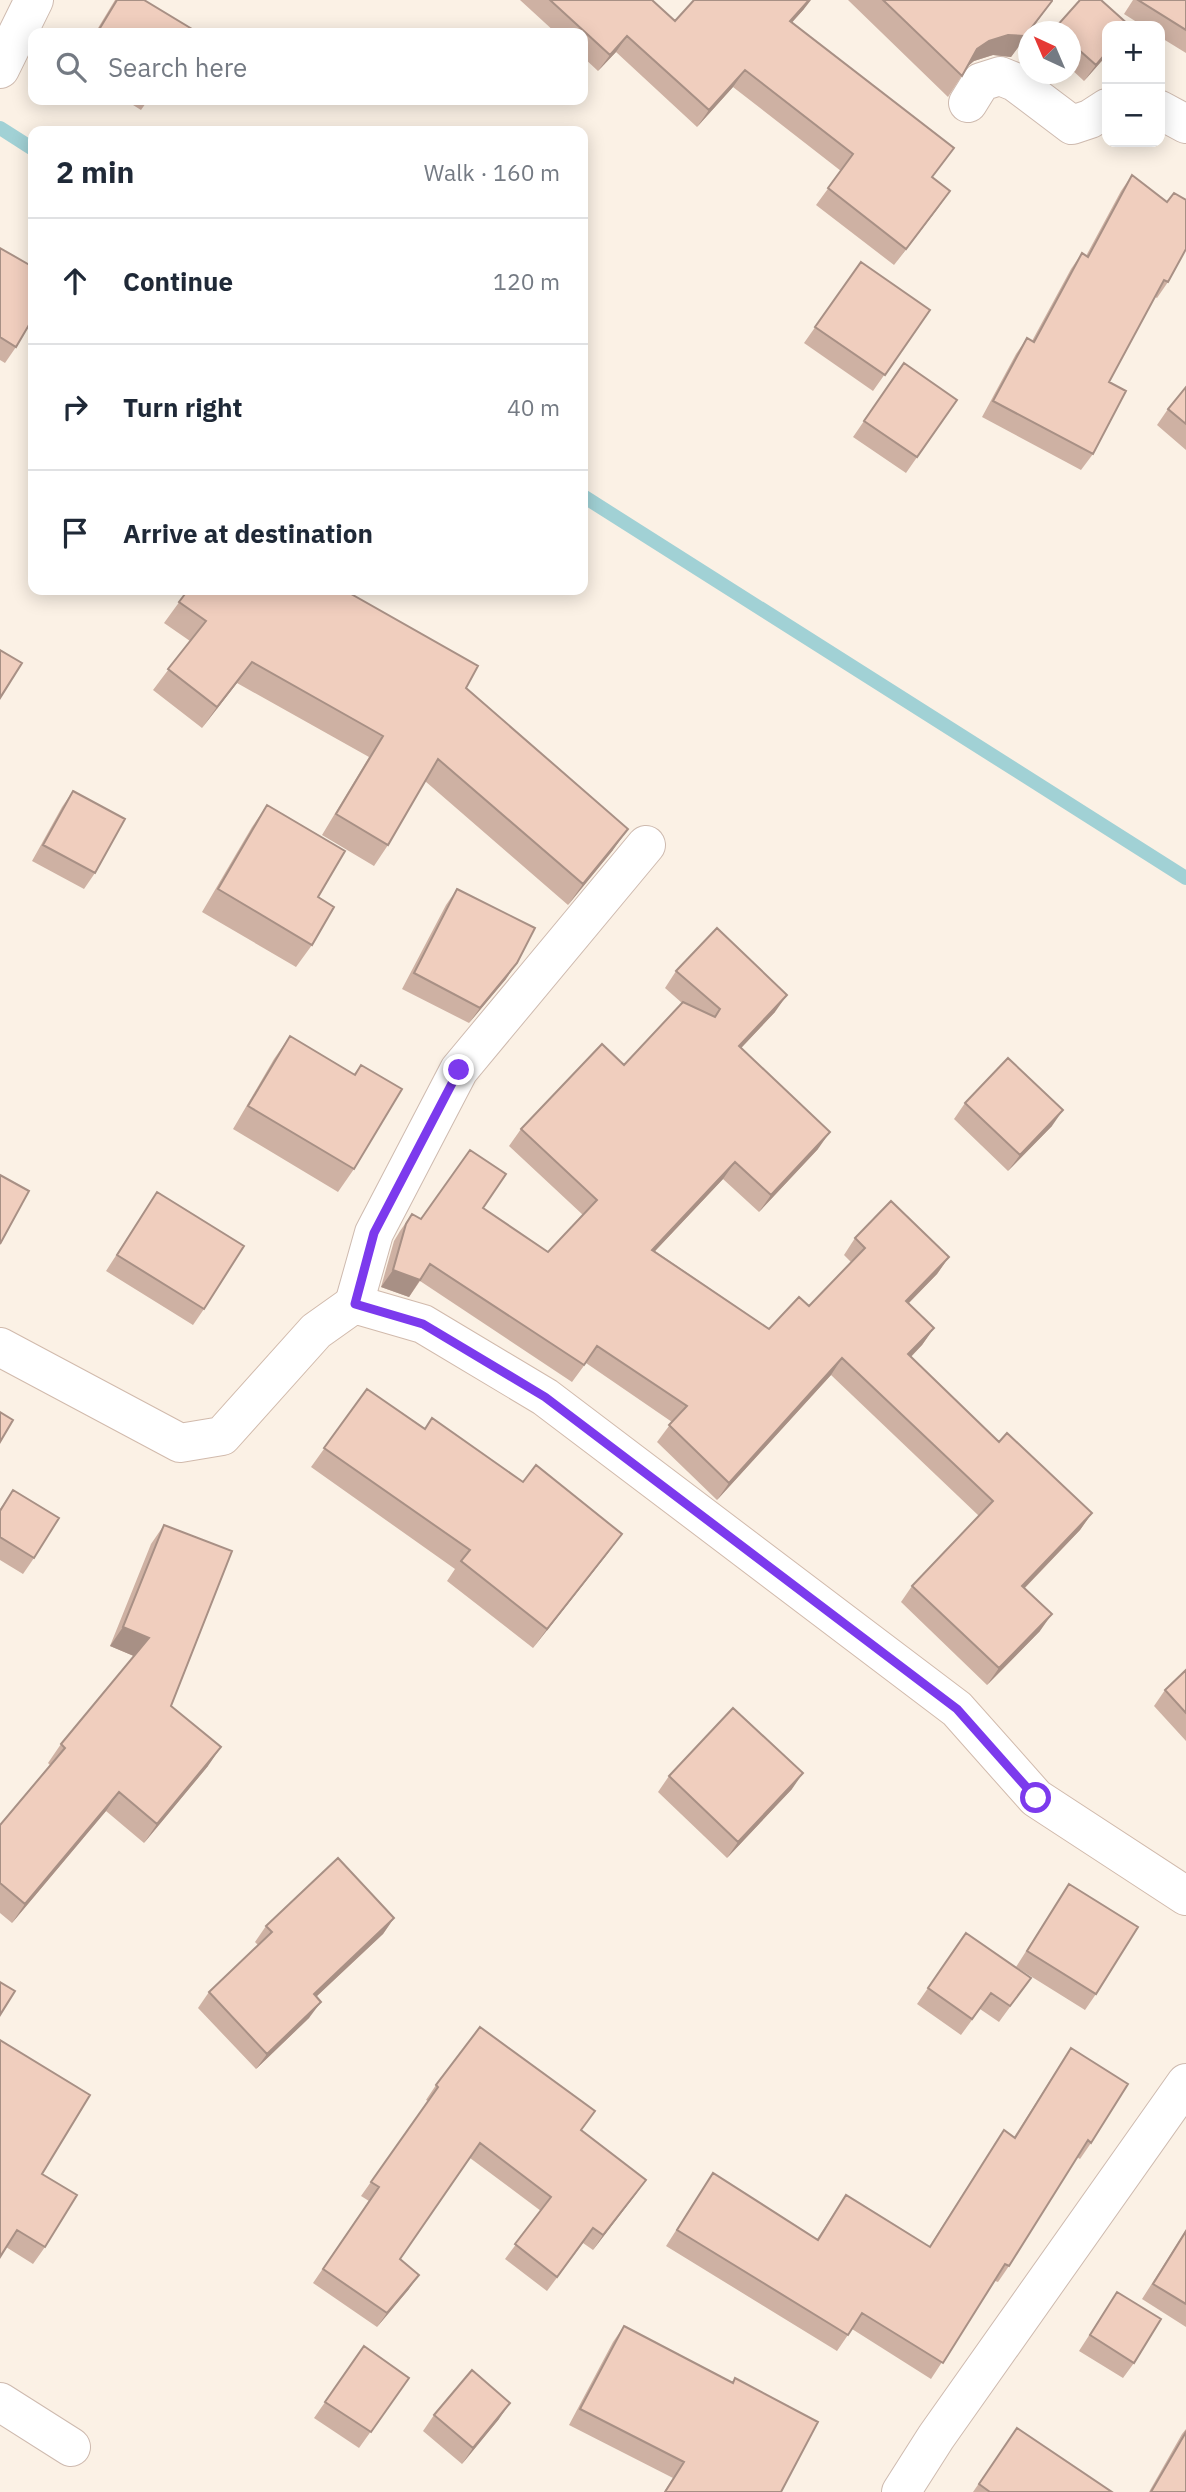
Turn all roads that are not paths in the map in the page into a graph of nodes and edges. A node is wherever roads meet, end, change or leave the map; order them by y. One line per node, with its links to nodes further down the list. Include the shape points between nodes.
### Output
1 (34, 0): 2 (main road)
2 (0, 69)
3 (968, 103): 4 (main road, via 981,82 1000,76 1072,125)
4 (1102, 111)
5 (1165, 113): 6 (main road)
6 (1186, 124)
7 (646, 845): 8 (main road, via 459,1070 374,1233)
8 (355, 1304): 9 (main road, via 316,1331 222,1436 180,1443); 10 (main road, via 423,1324 545,1397 957,1709 1036,1798)
9 (0, 1347)
10 (1186, 1896)
11 (1186, 2083): 14 (main road)
12 (0, 2402): 13 (main road)
13 (71, 2447)
14 (901, 2492)

